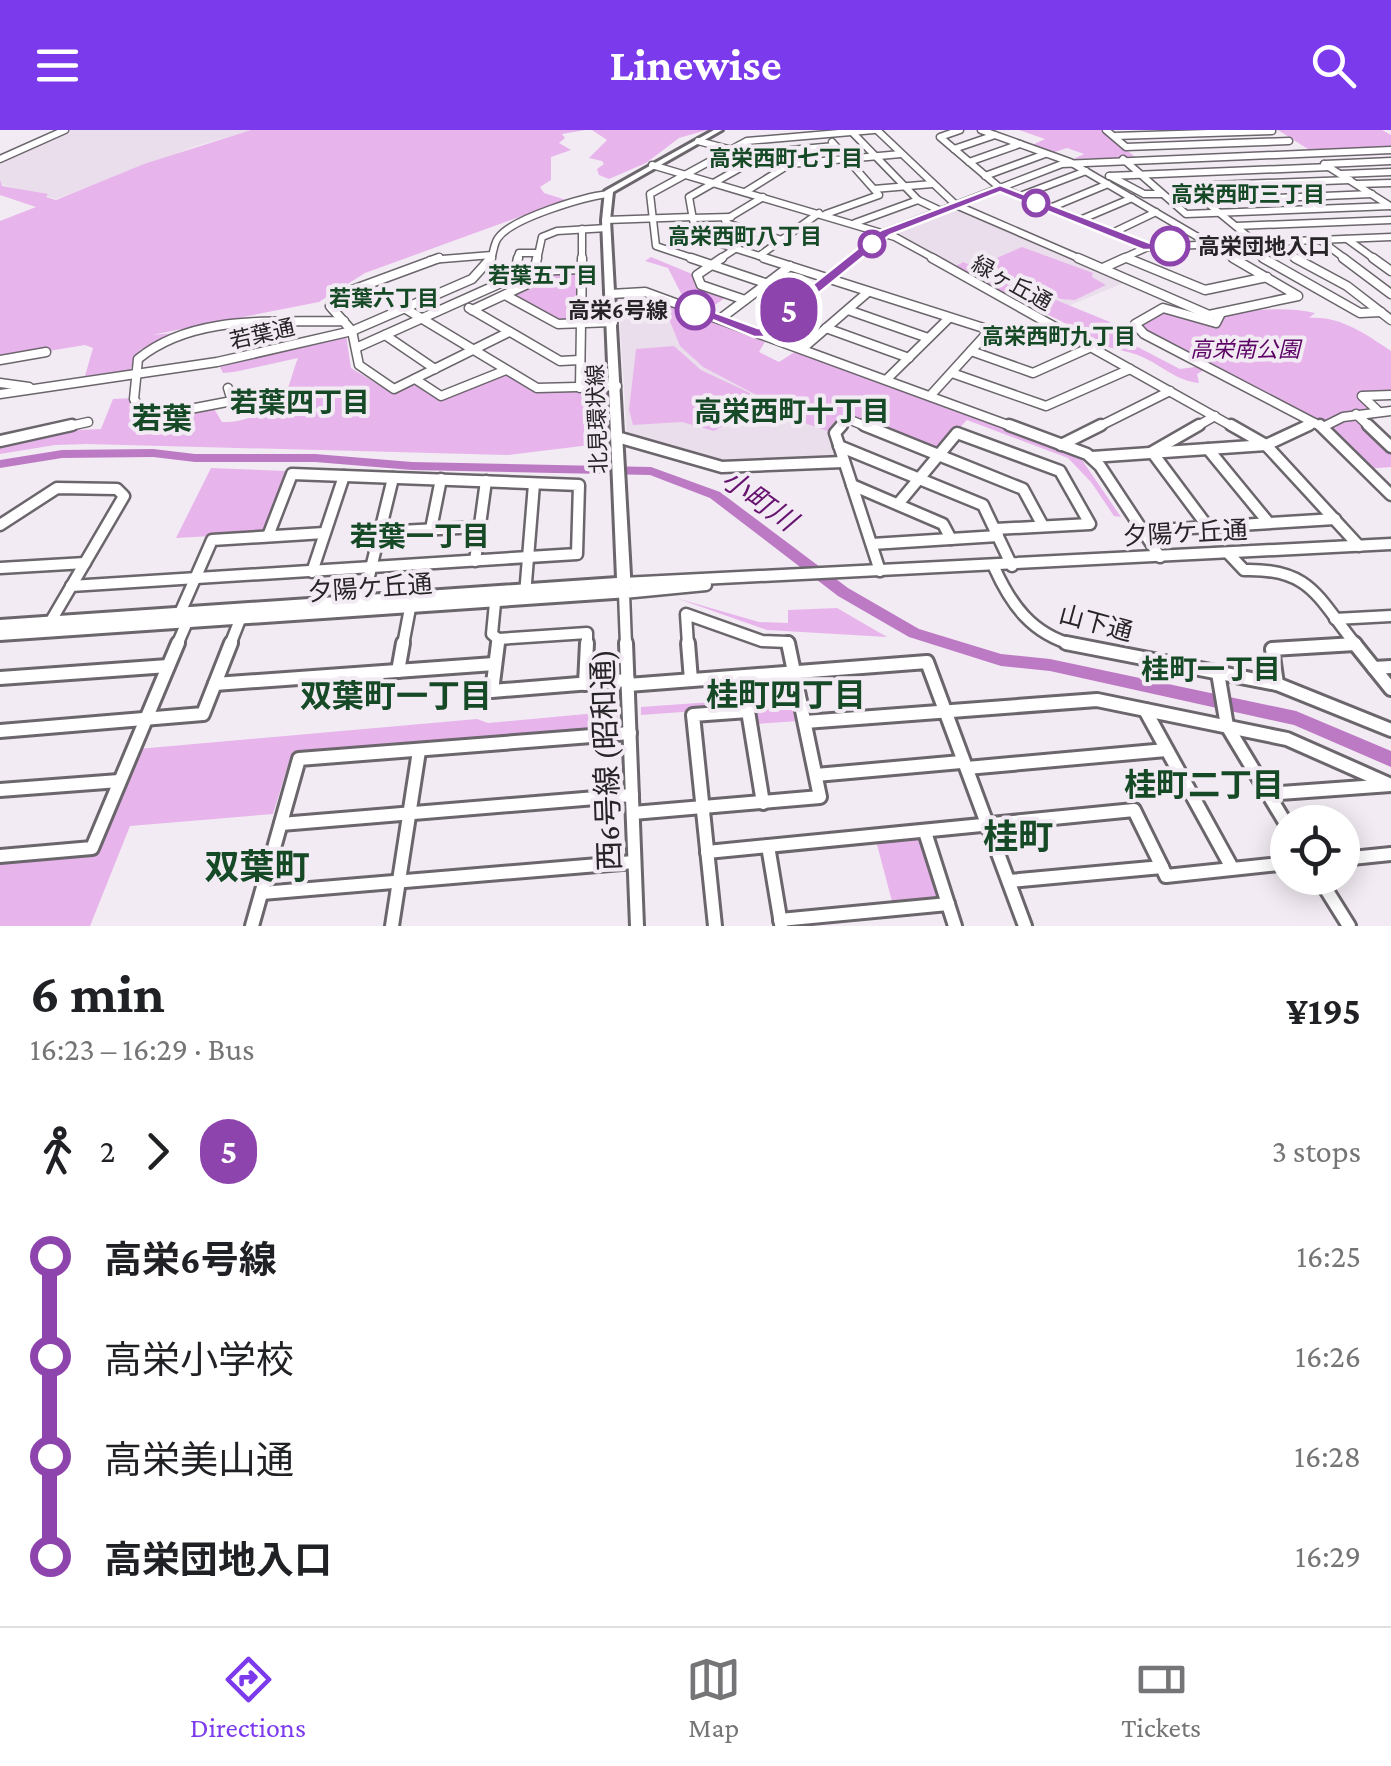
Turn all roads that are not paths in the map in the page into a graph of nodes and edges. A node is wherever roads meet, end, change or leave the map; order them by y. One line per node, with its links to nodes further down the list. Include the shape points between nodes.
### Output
1 (64, 130): 13 (street)
2 (718, 130): 17 (main road)
3 (754, 130): 16 (street)
4 (875, 130): 9 (street); 27 (street)
5 (960, 130): 23 (street, via 940,137)
6 (981, 130): 14 (street)
7 (1106, 130): 15 (street)
8 (1272, 130): 11 (street); 18 (street)
9 (852, 131): 10 (street); 28 (street)
10 (823, 132): 12 (street); 21 (street)
11 (1188, 132): 15 (street); 20 (street)
12 (792, 133): 16 (street)
13 (48, 134): 33 (street)
14 (995, 135): 19 (street); 23 (street)
15 (1114, 136): 20 (street, via 1126,147)
16 (763, 139): 22 (street)
17 (698, 140): 22 (street); 37 (main road)
18 (1288, 141): 20 (street); 25 (street)
19 (1020, 144): 26 (street); 35 (street)
20 (1206, 144): 29 (street)
21 (836, 146): 30 (street); 31 (street)
22 (731, 149): 30 (street); 41 (street)
23 (954, 149): 35 (street)
24 (1391, 150): 25 (street)
25 (1306, 152): 29 (street); 38 (street)
26 (1046, 153): 36 (street); 44 (street)
27 (902, 154): 28 (street); 48 (street)
28 (876, 156): 31 (street); 51 (street)
29 (1220, 156): 32 (street)
30 (759, 157): 46 (street)
31 (847, 159): 53 (street); 54 (street, via 790,164)
32 (1123, 159): 36 (street); 42 (street)
33 (0, 160)
34 (1391, 161): 38 (street)
35 (969, 162): 44 (street)
36 (1070, 162): 39 (street); 52 (street)
37 (652, 165): 41 (street, 緑ヶ丘通); 55 (main road)
38 (1327, 166): 42 (street); 43 (street)
39 (1086, 171): 49 (street); 60 (street)
40 (1391, 172): 43 (street)
41 (685, 174): 46 (street, 緑ヶ丘通); 75 (street, via 650,194)
42 (1141, 174): 56 (street); 56 (street, via 1110,176 1144,194)
43 (1340, 174): 45 (street)
44 (985, 176): 52 (street)
45 (1353, 182): 47 (street); 50 (street); 57 (street)
46 (714, 183): 54 (street, 緑ヶ丘通); 73 (street, via 689,198)
47 (1391, 183)
48 (932, 184): 51 (street); 65 (street)
49 (1108, 184): 61 (street); 67 (street)
50 (1268, 184): 62 (street); 64 (street, via 1187,186)
51 (904, 186): 53 (street); 63 (street)
52 (1000, 188): 60 (street); 65 (street)
53 (874, 190): 72 (street, via 879,195)
54 (745, 192): 59 (street, 緑ヶ丘通)
55 (608, 194): 80 (main road, 北見環状線); 98 (street, 若葉通, via 512,227)
56 (1162, 194): 71 (street, via 1186,214)
57 (1372, 194): 58 (street); 62 (street); 66 (street)
58 (1391, 194)
59 (763, 196): 72 (street, 緑ヶ丘通); 74 (street)
60 (1020, 196): 67 (street)
61 (1132, 198): 70 (street); 76 (street)
62 (1287, 198): 64 (street); 68 (street)
63 (918, 200): 69 (street); 79 (street)
64 (1204, 200): 71 (street)
65 (956, 205): 69 (street); 103 (street)
66 (1390, 206): 68 (street)
67 (1050, 208): 76 (street)
68 (1303, 209): 71 (street); 78 (street)
69 (941, 211): 83 (street)
70 (1156, 212): 84 (street); 92 (street)
71 (1219, 212): 81 (street)
72 (822, 214): 79 (street, 緑ヶ丘通); 88 (street)
73 (692, 217): 74 (street); 75 (street); 96 (street, via 696,236)
74 (731, 217): 88 (street, via 726,223)
75 (652, 218): 80 (street); 101 (street, via 656,246)
76 (1080, 220): 84 (street)
77 (1391, 220): 78 (street)
78 (1322, 222): 81 (street); 87 (street)
79 (855, 223): 83 (street, 緑ヶ丘通)
80 (606, 224): 82 (street); 115 (main road, 北見環状線)
81 (1236, 226): 91 (street)
82 (582, 230): 97 (street, via 557,230 542,238); 104 (street)
83 (886, 232): 110 (street); 132 (street, 緑ヶ丘通)
84 (1112, 233): 94 (street)
85 (1391, 237): 86 (street)
86 (1378, 238): 87 (street); 95 (street)
87 (1346, 239): 89 (street); 106 (street)
88 (782, 240): 99 (street)
89 (1319, 240): 90 (street); 113 (street)
90 (1266, 242): 91 (street); 108 (street)
91 (1256, 243): 93 (street)
92 (1212, 244): 93 (street); 94 (street); 107 (street)
93 (1238, 244): 109 (street)
94 (1148, 247): 100 (street)
95 (1391, 247)
96 (735, 248): 99 (street); 101 (street)
97 (538, 253): 105 (street); 119 (street, via 518,254 514,277)
98 (492, 255): 120 (street, 若葉通, via 472,279); 129 (street, via 436,258 336,296 330,306)
99 (759, 256): 102 (street)
100 (1127, 258): 103 (street); 107 (street, via 1206,290)
101 (712, 264): 112 (street); 118 (street, via 697,275 701,284)
102 (790, 266): 110 (street); 112 (street)
103 (1103, 268): 124 (street)
104 (580, 270): 105 (street); 131 (street)
105 (535, 271): 117 (street, via 532,282)
106 (1391, 271)
107 (1268, 276): 124 (street, via 1298,296)
108 (1329, 277): 109 (street); 123 (street)
109 (1299, 278): 123 (street, via 1360,313)
110 (828, 279): 114 (street); 137 (street)
111 (1391, 283): 113 (street)
112 (768, 284): 118 (street)
113 (1377, 284): 116 (street)
114 (868, 292): 122 (street); 125 (street)
115 (611, 294): 127 (street, via 644,292); 130 (main road, 北見環状線)
116 (1391, 294)
117 (505, 295): 121 (street); 131 (street, via 558,324)
118 (746, 300): 127 (street)
119 (459, 303): 121 (street); 126 (street)
120 (406, 308): 126 (street); 135 (street, 若葉通)
121 (472, 310): 136 (street)
122 (848, 310): 133 (street); 139 (street)
123 (1381, 312): 128 (street)
124 (1220, 315): 171 (street, via 1216,323 1204,322 1162,308 1135,324)
125 (949, 318): 134 (street); 139 (street)
126 (424, 319): 138 (street); 143 (street)
127 (720, 319): 137 (street)
128 (1391, 320)
129 (344, 321): 135 (street); 153 (street, via 189,330 144,353)
130 (613, 322): 131 (street); 157 (main road, 北見環状線)
131 (580, 323): 148 (street)
132 (1051, 325): 134 (street, via 1018,340); 141 (street, 緑ヶ丘通)
133 (826, 328): 142 (street); 146 (street)
134 (989, 330): 145 (street)
135 (352, 331): 140 (street); 153 (street, 若葉通)
136 (509, 332): 143 (street); 148 (street, via 560,361)
137 (760, 334): 142 (street)
138 (386, 335): 140 (street); 149 (street)
139 (928, 338): 146 (street)
140 (358, 347): 154 (street, via 360,365 394,388)
141 (1091, 347): 145 (street, via 1033,372); 150 (street, 緑ヶ丘通)
142 (802, 349): 155 (street)
143 (473, 350): 149 (street); 151 (street)
144 (46, 352): 147 (street)
145 (971, 352): 152 (street)
146 (909, 358): 155 (street)
147 (0, 360)
148 (580, 360): 159 (street)
149 (434, 369): 154 (street)
150 (1130, 369): 152 (street, via 1046,406); 161 (street, 緑ヶ丘通)
151 (506, 370): 154 (street, via 441,396); 159 (street, via 537,388)
152 (952, 373): 164 (street)
153 (134, 376): 158 (street, via 134,404 141,410 218,404 232,400); 160 (street, 若葉通)
154 (415, 379)
155 (886, 380): 164 (street)
156 (0, 382): 160 (street)
157 (617, 386): 159 (street); 175 (main road, 北見環状線)
158 (228, 388)
159 (580, 388)
160 (37, 390): 162 (street, 若葉通)
161 (1170, 391): 168 (street, 緑ヶ丘通); 177 (street)
162 (0, 394)
163 (1391, 395): 165 (street, via 1362,396)
164 (930, 396): 177 (street)
165 (1377, 410): 166 (street); 167 (street)
166 (1391, 411)
167 (1356, 414): 171 (street); 173 (street)
168 (1215, 416): 179 (street, 緑ヶ丘通); 182 (street)
169 (88, 422): 174 (street)
170 (24, 424): 174 (street)
171 (1319, 425): 179 (street); 193 (street)
172 (1391, 432): 173 (street)
173 (1376, 433): 180 (street)
174 (15, 436): 176 (street)
175 (617, 436): 185 (street, via 722,467); 224 (main road, 北見環状線)
176 (0, 441)
177 (1061, 445): 184 (street)
178 (839, 446): 183 (street, via 834,433 848,418); 185 (street); 188 (street)
179 (1266, 446): 181 (street); 195 (street, 緑ヶ丘通)
180 (1391, 447)
181 (1208, 449): 182 (street); 196 (street)
182 (1152, 452): 184 (street); 200 (street)
183 (938, 455): 188 (street); 198 (street, via 1023,489); 198 (street, via 957,433 1060,471 1090,524)
184 (1092, 457): 202 (street)
185 (844, 462): 192 (street)
186 (344, 476): 187 (street); 204 (street); 206 (street, via 292,474)
187 (393, 478): 189 (street); 203 (street)
188 (919, 479): 194 (street); 205 (street, via 984,505)
189 (441, 480): 190 (street); 201 (street)
190 (486, 481): 191 (street); 199 (street)
191 (534, 484): 213 (street); 213 (street, via 579,485 578,554)
192 (852, 485): 194 (street); 208 (street)
193 (1391, 495)
194 (898, 504): 207 (street, via 943,524)
195 (1335, 518): 196 (street); 210 (street, 緑ヶ丘通)
196 (1268, 522): 200 (street)
197 (0, 524): 215 (street, via 57,488 117,489 124,496)
198 (1044, 526): 205 (street)
199 (479, 527): 201 (street); 214 (street)
200 (1208, 527): 202 (street)
201 (431, 529): 203 (street)
202 (1143, 531): 212 (street)
203 (379, 532): 219 (street)
204 (324, 533): 206 (street); 221 (street)
205 (997, 533): 207 (street); 217 (street)
206 (268, 536): 222 (street, via 212,540)
207 (951, 540): 208 (street)
208 (872, 544): 220 (street)
209 (1391, 544): 210 (street, 夕陽ケ丘通)
210 (1359, 546): 211 (street, 夕陽ケ丘通)
211 (1228, 554): 212 (street, 夕陽ケ丘通); 232 (street, via 1244,570 1276,569 1302,580)
212 (1160, 557): 217 (street, 夕陽ケ丘通)
213 (528, 558): 214 (street); 225 (street)
214 (475, 561): 219 (street)
215 (84, 563): 218 (street); 223 (street)
216 (994, 566): 217 (street, 夕陽ケ丘通); 220 (street, 夕陽ケ丘通); 244 (street, 山下通, via 1024,619 1068,644)
217 (1012, 566)
218 (0, 568)
219 (371, 568): 221 (street); 228 (street)
220 (880, 571): 224 (street, 夕陽ケ丘通)
221 (312, 572): 222 (street)
222 (195, 580): 223 (street); 231 (street)
223 (72, 586): 233 (street)
224 (624, 588): 225 (main road, 夕陽ケ丘通); 246 (street, 西6号線 (昭和通))
225 (525, 595): 226 (main road, 夕陽ケ丘通); 227 (main road, 夕陽ケ丘通)
226 (412, 602): 227 (main road, 夕陽ケ丘通); 228 (main road, 夕陽ケ丘通); 241 (street)
227 (495, 603): 235 (street, via 492,634)
228 (361, 605): 229 (main road, 夕陽ケ丘通)
229 (242, 614): 231 (main road, 夕陽ケ丘通); 247 (street)
230 (1391, 616): 232 (street)
231 (183, 618): 233 (main road, 夕陽ケ丘通); 238 (street)
232 (1335, 619): 236 (street)
233 (48, 626): 234 (main road, 夕陽ケ丘通)
234 (3, 632)
235 (498, 639): 237 (street); 248 (street, via 587,633)
236 (1355, 644): 240 (street); 249 (street, via 1272,649)
237 (494, 664): 241 (street); 248 (street, via 492,690)
238 (168, 666): 243 (street); 253 (street)
239 (1391, 666): 240 (street)
240 (1374, 668): 250 (street)
241 (398, 671): 247 (street)
242 (794, 673): 245 (street); 245 (street, via 788,642 762,641 686,614); 252 (street, via 927,662); 254 (street)
243 (0, 678)
244 (1219, 678): 249 (street, 山下通); 255 (street)
245 (691, 680): 246 (street)
246 (628, 683): 248 (street); 258 (street, 西6号線 (昭和通))
247 (215, 684): 253 (street, via 203,714)
248 (585, 684)
249 (1277, 684): 256 (street, 山下通)
250 (1391, 689)
251 (1145, 710): 252 (street, via 1097,700); 255 (street); 259 (street)
252 (945, 712): 254 (street); 261 (street)
253 (145, 720): 257 (street); 263 (street)
254 (805, 722): 262 (street)
255 (1226, 722): 265 (street); 265 (street, via 1287,739 1391,785)
256 (1391, 730)
257 (0, 731)
258 (630, 733): 260 (street); 266 (street, 西6号線 (昭和通))
259 (1166, 750): 261 (street); 282 (street)
260 (419, 751): 271 (street); 272 (street, via 298,759)
261 (964, 765): 262 (street); 273 (street)
262 (816, 775): 267 (street, via 820,798)
263 (119, 781): 264 (street); 278 (street, via 92,848)
264 (0, 790)
265 (1267, 794): 268 (street)
266 (632, 795): 270 (street, 西6号線 (昭和通)); 271 (street)
267 (763, 803): 269 (street); 269 (street, via 748,711 693,715)
268 (1274, 805)
269 (703, 807): 270 (street); 276 (street)
270 (633, 813): 280 (street, 西6号線 (昭和通))
271 (410, 814): 272 (street); 285 (street)
272 (282, 824): 286 (street)
273 (990, 824): 274 (street); 283 (street, via 1134,810); 284 (street)
274 (925, 832): 275 (street); 288 (street)
275 (768, 846): 276 (street); 289 (street)
276 (707, 852): 293 (street)
277 (1391, 854): 279 (street)
278 (0, 856)
279 (1360, 857)
280 (634, 862): 285 (street); 292 (street, 西6号線 (昭和通))
281 (1270, 865): 282 (street)
282 (1231, 866): 283 (street, via 1166,876)
283 (1162, 867): 284 (street)
284 (1009, 881): 295 (street)
285 (398, 883): 286 (street); 291 (street)
286 (262, 893): 290 (street)
287 (1330, 895): 296 (street)
288 (948, 904): 289 (street); 294 (street)
289 (781, 923)
290 (252, 926)
291 (392, 926)
292 (637, 926)
293 (715, 926)
294 (955, 926)
295 (1025, 926)
296 (1349, 926)

